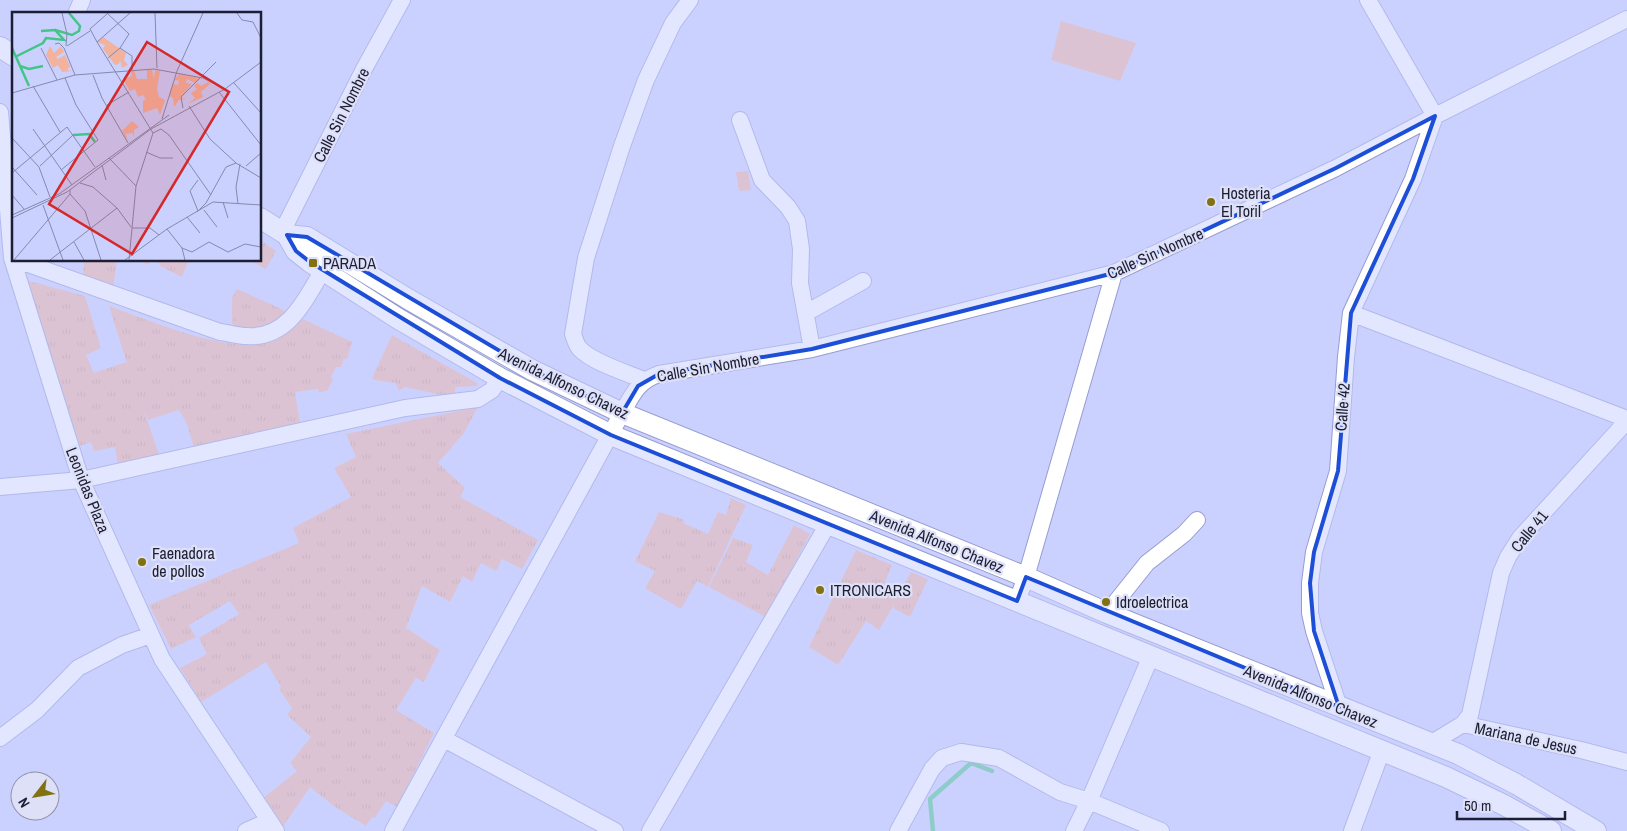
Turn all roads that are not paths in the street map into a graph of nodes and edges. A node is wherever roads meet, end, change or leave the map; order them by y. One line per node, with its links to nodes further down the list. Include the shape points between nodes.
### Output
1 (82, 0): 5 (street)
2 (402, 0): 13 (street, Calle Sin Nombre, via 364,69)
3 (690, 0): 23 (street, via 673,23 646,80 622,146 586,258 573,334 576,344 586,353)
4 (1368, 0): 10 (street)
5 (77, 12)
6 (1627, 19): 10 (street, Calle Sin Nombre)
7 (0, 46): 8 (main road)
8 (12, 55)
9 (0, 112): 14 (street, Leonidas Plaza)
10 (1436, 116): 17 (street, Calle Sin Nombre, via 1336,168); 20 (street, Calle 42, via 1413,179)
11 (740, 120): 19 (street, via 762,180 797,220 800,283)
12 (261, 219): 13 (main road, Avenida Alfonso Chavez)
13 (285, 234): 16 (main road, Avenida Alfonso Chavez, via 296,251); 24 (main road, Avenida Alfonso Chavez, via 307,237 532,370)
14 (11, 258): 27 (street, Leonidas Plaza)
15 (19, 261): 16 (street, via 220,332 249,336 269,334 281,328 300,309)
16 (323, 270): 22 (main road, Avenida Alfonso Chavez)
17 (1114, 273): 21 (street, Calle Sin Nombre); 31 (street)
18 (863, 281): 19 (street)
19 (806, 313): 21 (street)
20 (1350, 313): 25 (street); 36 (street, Calle 42, via 1338,471 1314,552 1310,584 1314,631)
21 (812, 349): 23 (street, Calle Sin Nombre, via 659,374)
22 (500, 378): 26 (main road, Avenida Alfonso Chavez); 27 (street, via 492,390 478,399 405,408)
23 (644, 380): 24 (street, Calle Sin Nombre)
24 (622, 413): 26 (street, Calle Sin Nombre); 31 (main road, Avenida Alfonso Chavez)
25 (1627, 420): 37 (street, Calle 41, via 1520,538 1508,557 1501,572 1470,715)
26 (611, 435): 30 (main road, Avenida Alfonso Chavez); 39 (street, Calle Sin Nombre)
27 (80, 480): 28 (street); 34 (street, Leonidas Plaza)
28 (0, 487)
29 (1197, 520): 33 (street, via 1147,563)
30 (828, 524): 32 (main road, Avenida Alfonso Chavez); 48 (street)
31 (1026, 577): 32 (street); 33 (main road, Avenida Alfonso Chavez)
32 (1017, 601): 35 (main road, Avenida Alfonso Chavez)
33 (1107, 613): 36 (main road, Avenida Alfonso Chavez)
34 (151, 635): 38 (street, via 122,645 78,668 37,710); 44 (street, Leonidas Plaza, via 162,659)
35 (1151, 656): 41 (main road, Avenida Alfonso Chavez); 43 (street)
36 (1340, 707): 40 (main road, Avenida Alfonso Chavez)
37 (1463, 724): 40 (street, Mariana de Jesus); 42 (street, Mariana de Jesus)
38 (0, 738)
39 (444, 739): 46 (street, Calle Sin Nombre); 47 (street)
40 (1430, 744): 54 (main road, Avenida Alfonso Chavez, via 1458,754 1516,784)
41 (1382, 750): 52 (street); 53 (main road, Avenida Alfonso Chavez, via 1446,777)
42 (1627, 762)
43 (1089, 801): 49 (street, via 1060,792 998,758 961,752 942,758 932,769); 50 (street); 51 (street)
44 (272, 826): 45 (street)
45 (246, 831)
46 (393, 831)
47 (615, 831)
48 (650, 831)
49 (898, 831)
50 (1074, 831)
51 (1161, 831)
52 (1352, 831)
53 (1551, 831)
54 (1596, 831)

